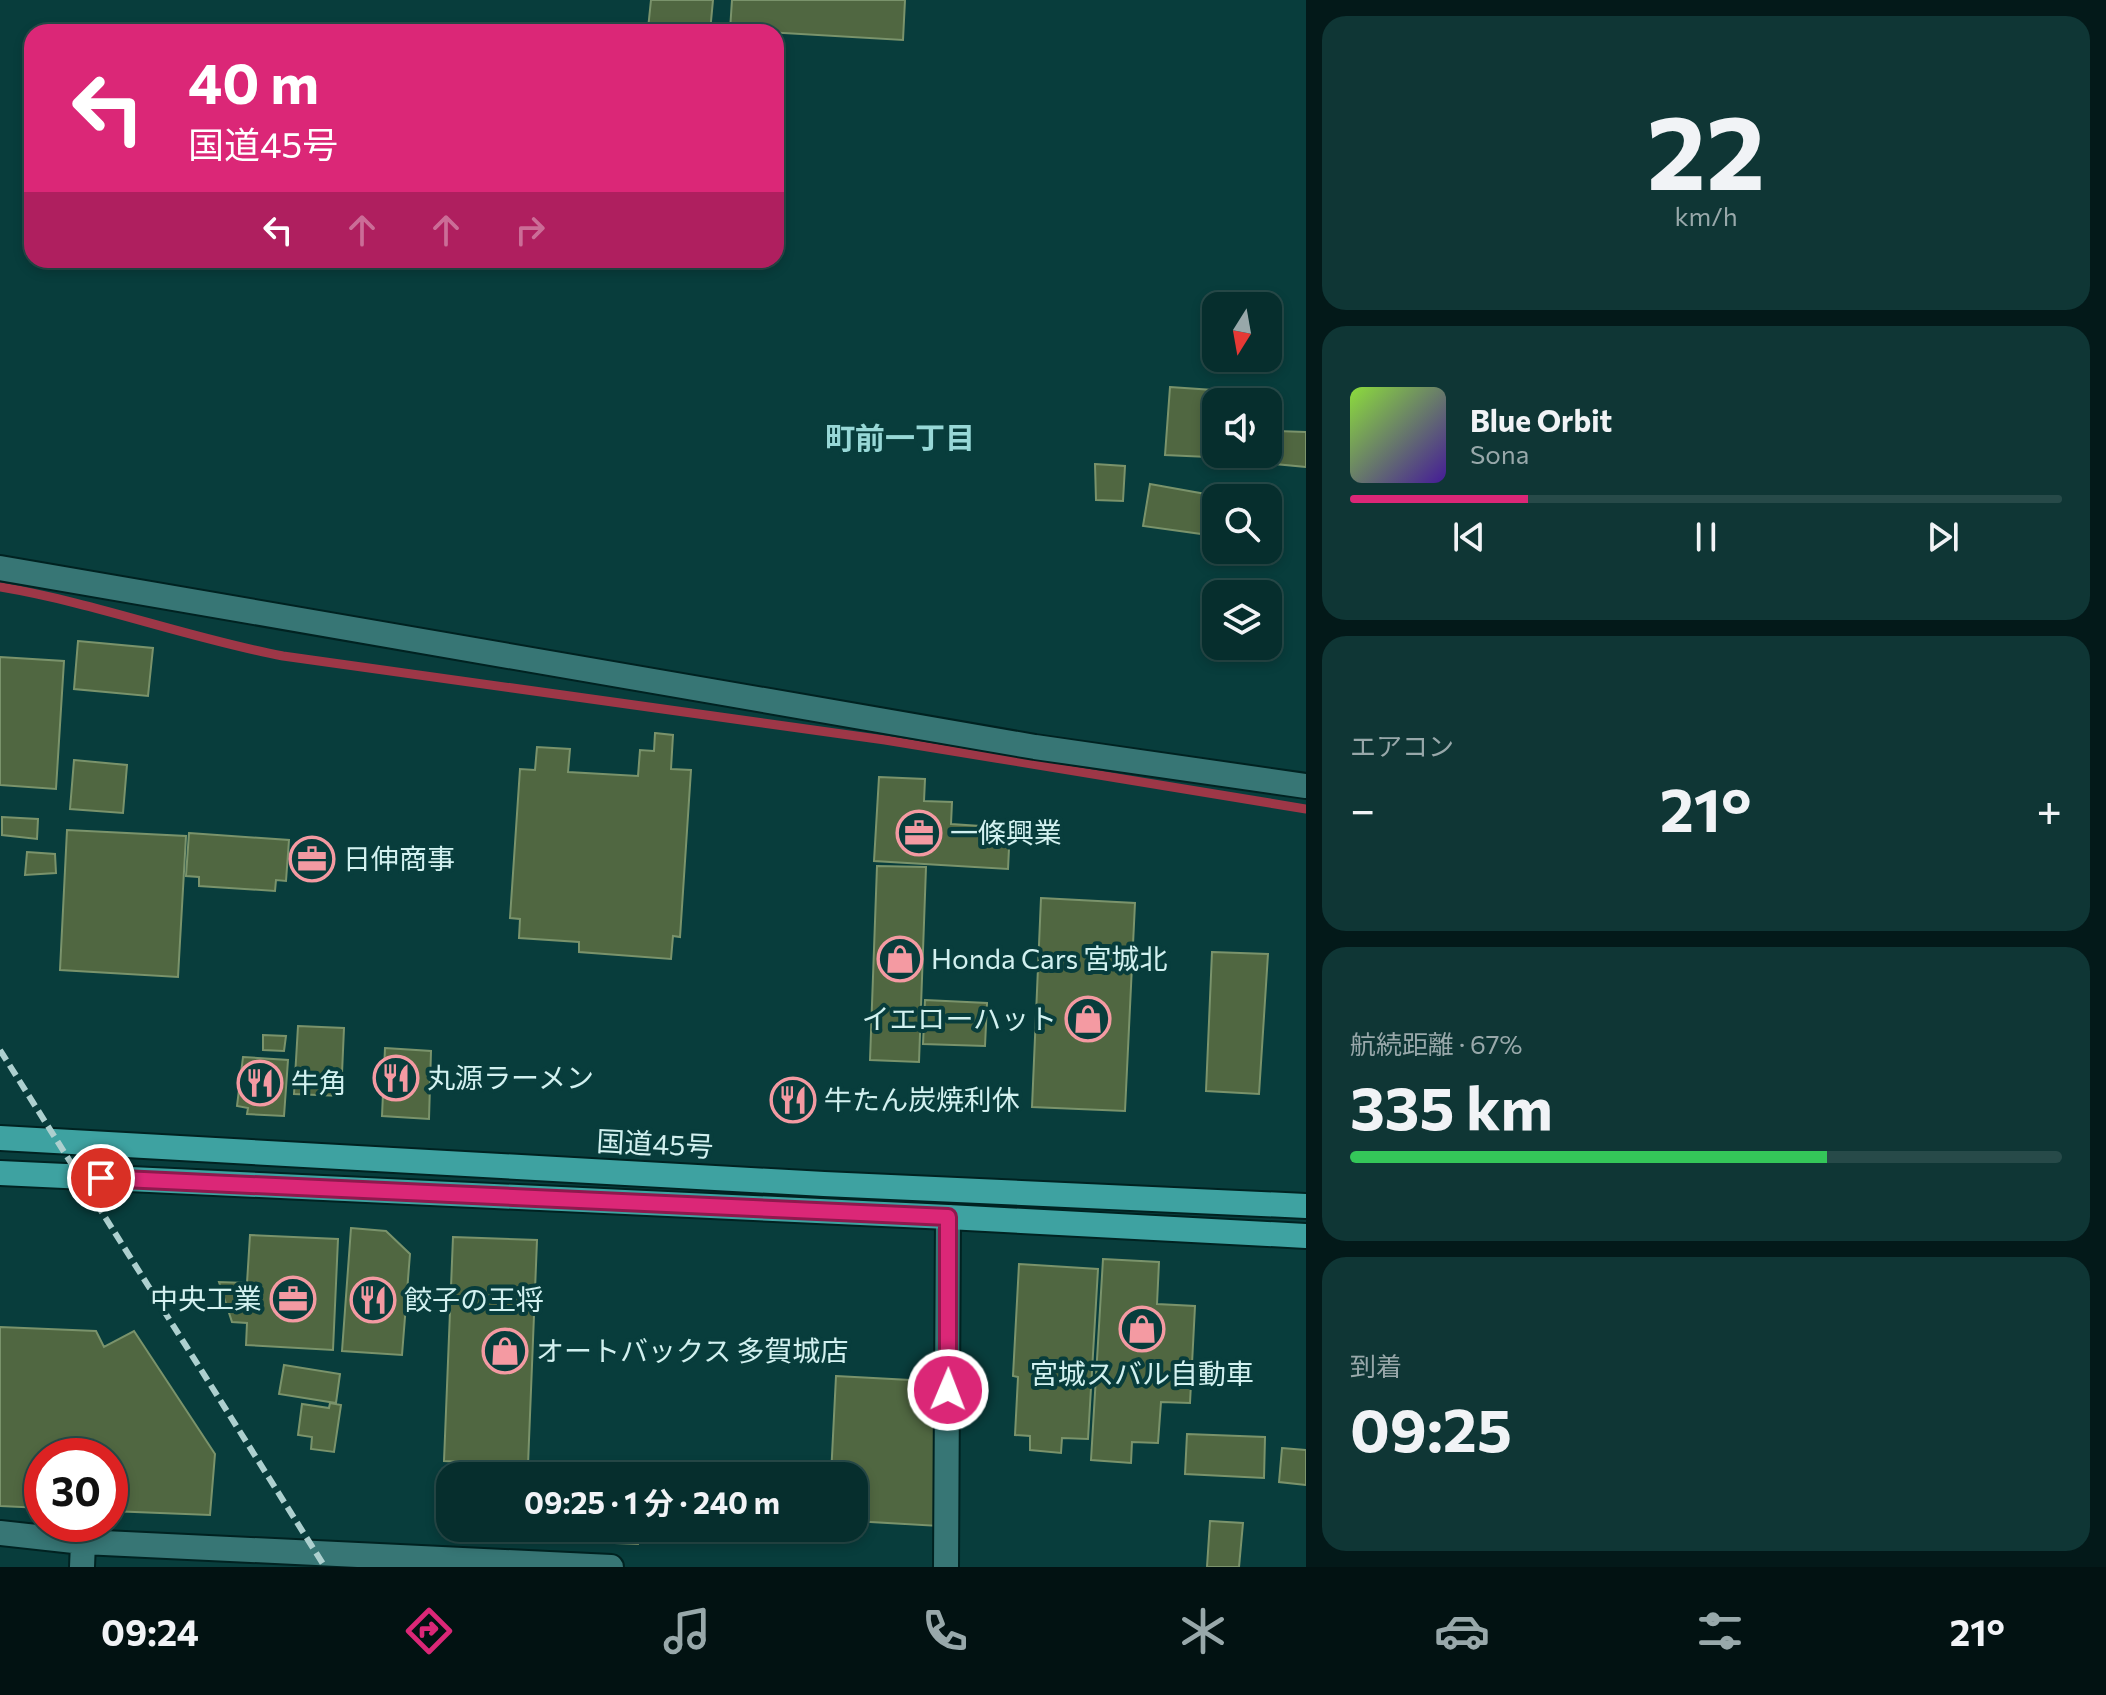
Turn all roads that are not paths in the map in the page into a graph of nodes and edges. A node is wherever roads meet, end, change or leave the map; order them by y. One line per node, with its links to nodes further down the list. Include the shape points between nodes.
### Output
1 (0, 568): 2 (street, via 1035,747)
2 (1306, 786)
3 (0, 1138): 5 (highway, 国道45号)
4 (0, 1173): 6 (highway)
5 (1306, 1206)
6 (948, 1217): 7 (highway); 15 (street)
7 (1306, 1236)
8 (0, 1533): 9 (street)
9 (24, 1536)
10 (83, 1542): 11 (street); 13 (street)
11 (198, 1557): 12 (street)
12 (284, 1559): 14 (street)
13 (82, 1567)
14 (611, 1567)
15 (946, 1567)

